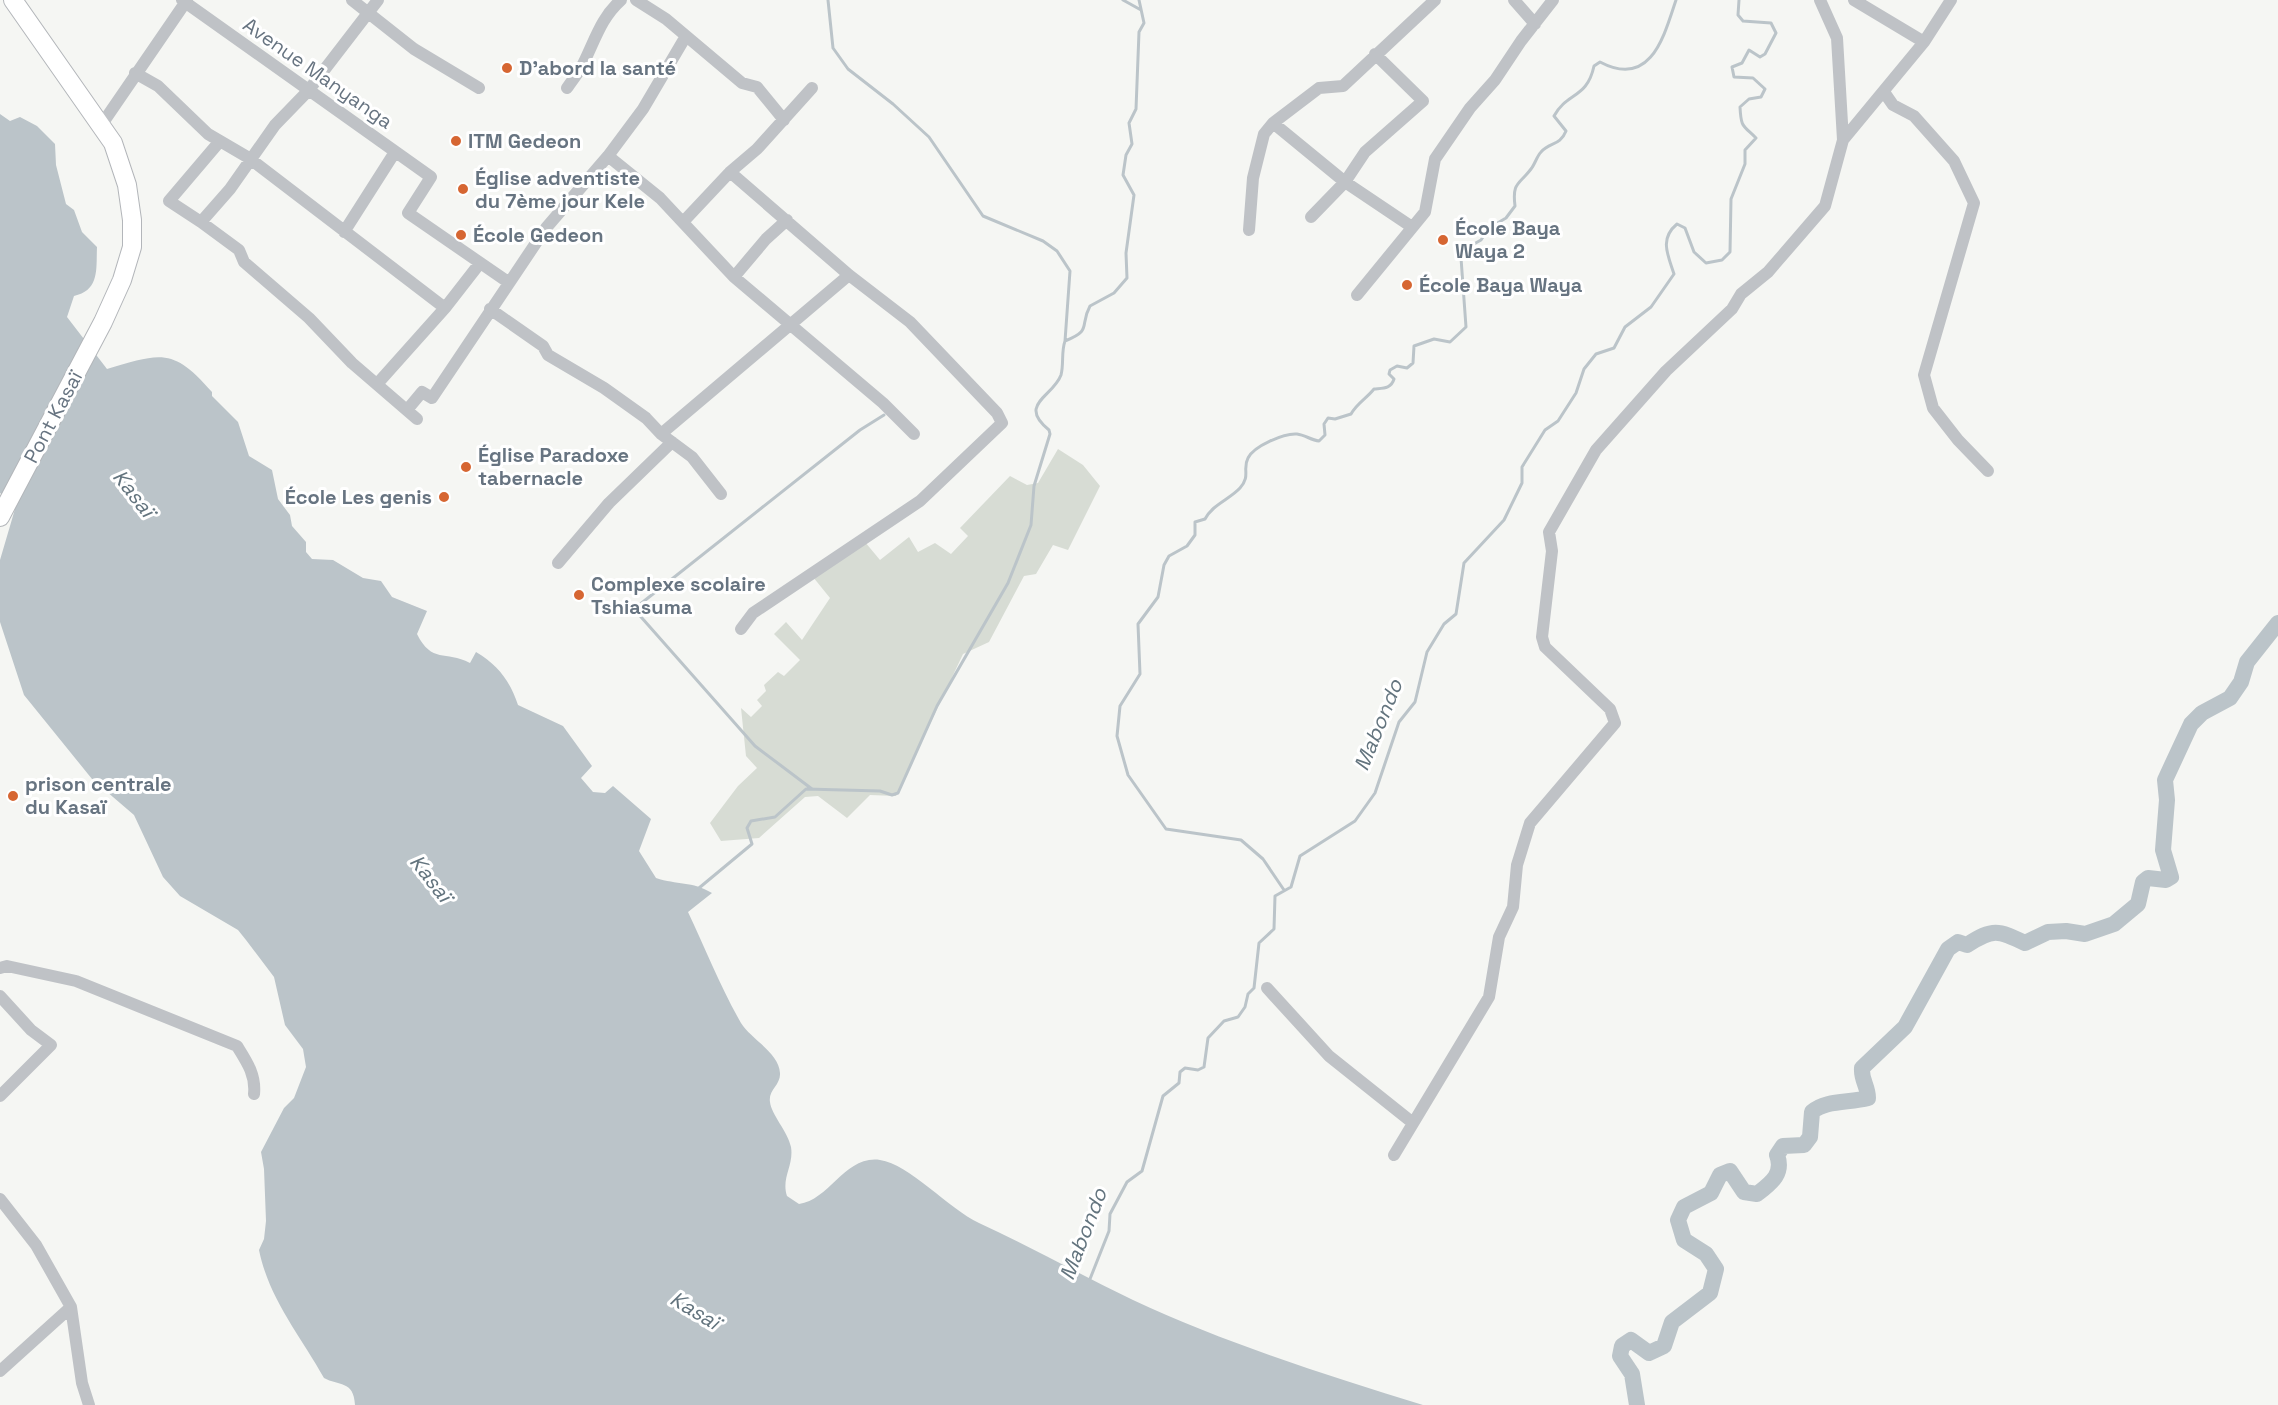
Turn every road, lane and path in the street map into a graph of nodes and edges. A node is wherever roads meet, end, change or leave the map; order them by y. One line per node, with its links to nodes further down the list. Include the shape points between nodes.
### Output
1 (13, 0): 26 (main road, Pont Kasaï)
2 (352, 0): 13 (street)
3 (378, 0): 13 (street)
4 (621, 0): 20 (street, via 594,35 585,62)
5 (636, 0): 15 (street)
6 (1435, 0): 17 (street)
7 (1514, 0): 14 (street)
8 (1553, 0): 14 (street)
9 (1820, 0): 27 (street, via 1837,38)
10 (1854, 0): 16 (street)
11 (1951, 0): 16 (street)
12 (185, 1): 18 (street); 22 (street, Avenue Manyanga)
13 (368, 13): 19 (street, via 414,49); 22 (street)
14 (1535, 24): 38 (street, via 1435,159 1430,200)
15 (686, 36): 24 (street, via 742,83 757,87); 30 (street, via 643,109)
16 (1924, 42): 23 (street)
17 (1376, 54): 25 (street, via 1343,86 1319,88); 33 (street, via 1423,101 1365,152)
18 (135, 73): 26 (street); 28 (street, via 158,86)
19 (479, 88)
20 (567, 88)
21 (812, 88): 24 (street)
22 (308, 91): 29 (street, Avenue Manyanga); 31 (street)
23 (1884, 92): 27 (street); 55 (street, via 1893,105 1914,116 1954,160 1974,203 1924,375 1933,408)
24 (784, 120): 32 (street)
25 (1273, 123): 33 (street); 39 (street, via 1264,134 1252,178)
26 (102, 124): 57 (main road, Pont Kasaï, via 127,185 132,247 103,322)
27 (1843, 140): 65 (street, via 1825,207 1768,272 1741,294 1732,309 1666,371 1596,450 1549,532 1552,551 1542,637 1545,647 1610,709 1615,723 1530,823 1517,865 1513,907 1499,937 1489,997)
28 (220, 141): 31 (street); 36 (street, via 169,201)
29 (395, 152): 40 (street); 41 (street, Avenue Manyanga, via 431,177 408,213)
30 (608, 156): 37 (street); 44 (street, via 546,228)
31 (249, 158): 36 (street, via 230,189); 40 (street)
32 (730, 172): 35 (street); 37 (street)
33 (1345, 182): 34 (street); 38 (street)
34 (1311, 217)
35 (787, 220): 42 (street); 43 (street)
36 (201, 222): 49 (street, via 239,250 244,262)
37 (683, 222): 43 (street)
38 (1412, 227): 45 (street)
39 (1249, 230)
40 (344, 232): 46 (street)
41 (480, 263): 44 (street); 46 (street)
42 (849, 275): 48 (street); 59 (street, via 910,322 997,413 1002,423 920,501 753,613)
43 (734, 277): 48 (street)
44 (508, 282): 47 (street)
45 (1358, 295)
46 (445, 308): 49 (street)
47 (490, 309): 50 (street, via 432,398 422,392); 52 (street, via 543,346 548,355 633,409)
48 (790, 325): 52 (street); 53 (street)
49 (378, 383): 50 (street)
50 (407, 410): 51 (street)
51 (417, 419)
52 (661, 434): 54 (street)
53 (914, 434)
54 (672, 442): 56 (street, via 692,457); 58 (street, via 609,503)
55 (1988, 471)
56 (721, 494)
57 (1, 514)
58 (558, 563)
59 (741, 629)
60 (0, 968): 63 (street, via 7,966 75,981 237,1046 250,1067)
61 (1267, 988): 65 (street, via 1329,1056)
62 (0, 996): 64 (street, via 51,1046)
63 (254, 1094)
64 (0, 1096)
65 (1413, 1124): 66 (street)
66 (1394, 1155)
67 (1, 1202): 68 (street, via 36,1245)
68 (71, 1307): 69 (street); 70 (street)
69 (0, 1371)
70 (89, 1405)

